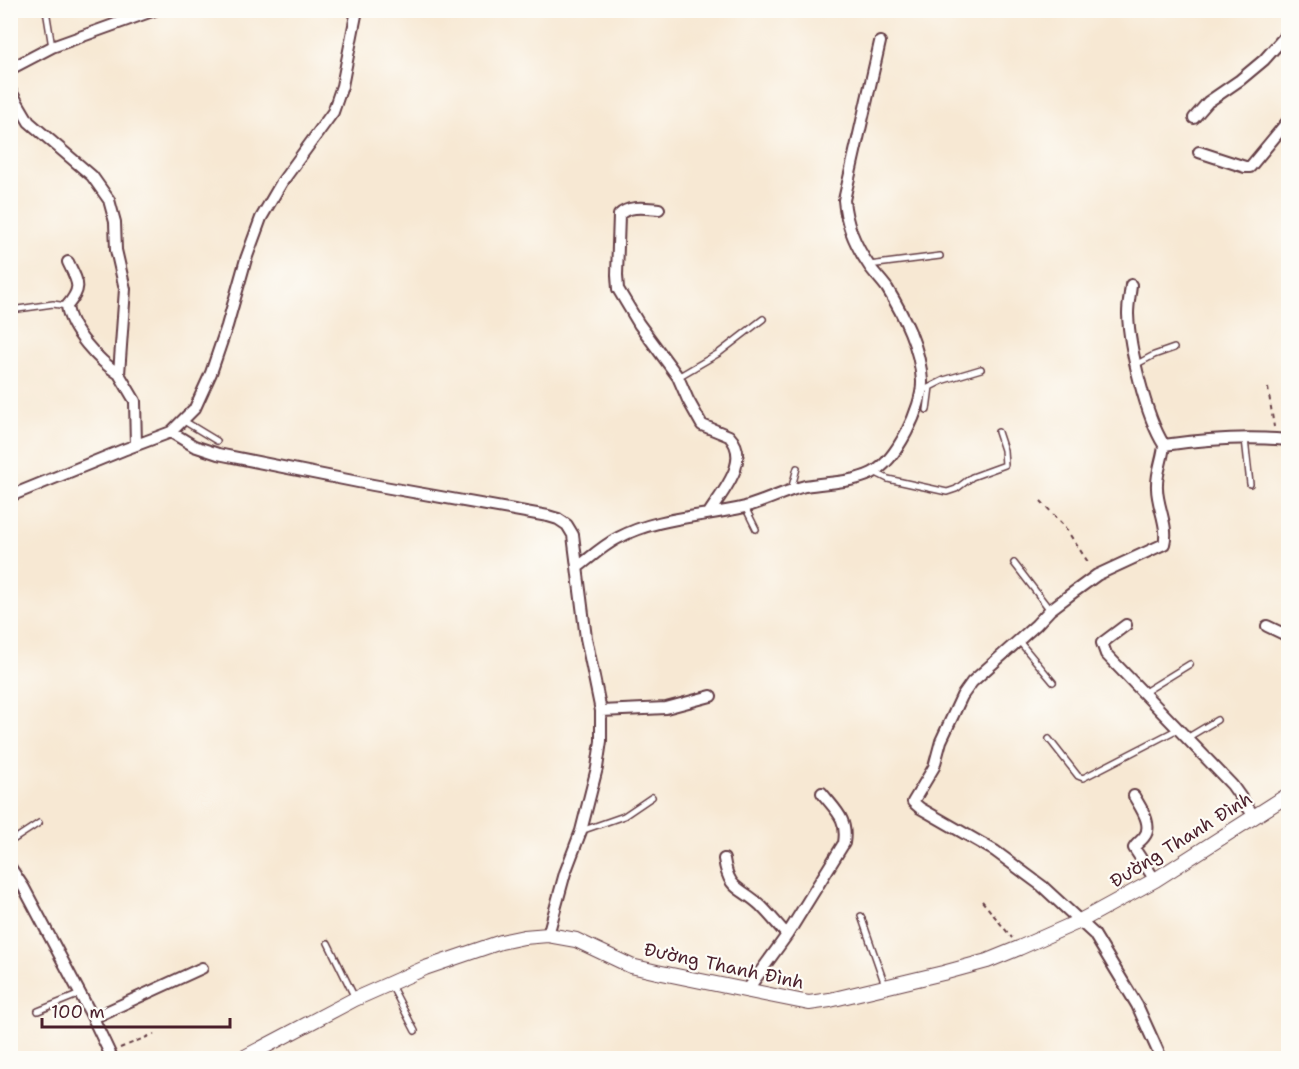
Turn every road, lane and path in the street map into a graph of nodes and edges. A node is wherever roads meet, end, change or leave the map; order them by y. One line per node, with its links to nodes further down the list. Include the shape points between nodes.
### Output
1 (46, 10): 6 (lane)
2 (155, 10): 6 (street)
3 (357, 10): 28 (street, via 333,112 261,218 211,373 195,408)
4 (1288, 33): 9 (street, via 1258,66 1208,102)
5 (880, 42): 15 (street, via 844,200 845,217)
6 (52, 47): 7 (street)
7 (10, 69)
8 (10, 90): 23 (street, via 28,122 92,176 109,200 125,289)
9 (1194, 118)
10 (1288, 121): 11 (street, via 1250,167)
11 (1199, 152)
12 (659, 209): 24 (street, via 640,207 619,215 618,289)
13 (940, 256): 15 (lane)
14 (68, 262): 17 (street, via 79,284)
15 (869, 265): 26 (street, via 902,315)
16 (1131, 285): 21 (street, via 1128,311)
17 (67, 306): 18 (lane); 23 (street, via 72,324 85,341 106,366)
18 (18, 309)
19 (763, 319): 24 (lane)
20 (1174, 348): 21 (lane)
21 (1137, 364): 36 (street, via 1151,421)
22 (981, 369): 26 (lane)
23 (119, 374): 35 (street, via 135,401)
24 (678, 377): 44 (street, via 702,425 729,436 738,454 736,471)
25 (1268, 388): 32 (path)
26 (926, 389): 27 (lane); 38 (street, via 894,452)
27 (927, 410)
28 (184, 421): 29 (street); 34 (lane)
29 (171, 432): 35 (street); 47 (street, via 218,454 558,519 573,535)
30 (998, 432): 38 (lane, via 1005,465 972,477 957,489 947,492 888,479)
31 (1245, 437): 32 (street); 36 (street); 39 (lane)
32 (1275, 439): 33 (street)
33 (1288, 440)
34 (217, 441)
35 (136, 445): 41 (street)
36 (1164, 445): 48 (street, via 1157,489 1164,544)
37 (796, 468): 40 (lane)
38 (874, 472): 40 (street, via 852,480)
39 (1250, 484)
40 (792, 490): 43 (street)
41 (10, 496)
42 (1041, 501): 48 (path, via 1064,526)
43 (746, 507): 44 (street); 45 (lane)
44 (709, 513): 47 (street, via 616,538)
45 (756, 529)
46 (1014, 563): 49 (lane)
47 (578, 567): 58 (street, via 586,638)
48 (1096, 575): 49 (street)
49 (1050, 610): 53 (street)
50 (1126, 625): 56 (street, via 1108,637 1102,648)
51 (1267, 626): 52 (street)
52 (1288, 636)
53 (1018, 640): 55 (lane); 76 (street, via 962,696 941,741 934,767 913,803 995,851)
54 (1190, 664): 56 (lane)
55 (1053, 682)
56 (1143, 693): 60 (street)
57 (711, 696): 58 (street, via 666,708)
58 (601, 711): 69 (street, via 597,768)
59 (1217, 720): 61 (lane)
60 (1178, 729): 61 (street); 62 (lane, via 1083,778)
61 (1187, 738): 67 (street, via 1232,785)
62 (1049, 739)
63 (822, 793): 78 (street, via 842,817 844,843)
64 (1288, 795): 67 (street, Đường Thanh Đình)
65 (1134, 796): 73 (street, via 1148,827 1134,848)
66 (652, 797): 69 (lane, via 624,816)
67 (1254, 816): 73 (street, Đường Thanh Đình)
68 (39, 823): 70 (lane)
69 (581, 831): 77 (street)
70 (10, 842)
71 (724, 859): 78 (street, via 731,883)
72 (10, 867): 85 (street)
73 (1155, 880): 76 (street, Đường Thanh Đình)
74 (982, 901): 80 (path)
75 (861, 916): 83 (lane)
76 (1080, 921): 80 (street, Đường Thanh Đình); 93 (street, via 1094,934 1137,1005)
77 (548, 935): 82 (street, Đường Thanh Đình, via 501,942); 84 (street, Đường Thanh Đình, via 576,940 640,968)
78 (787, 935): 84 (street)
79 (328, 943): 86 (lane)
80 (1019, 948): 83 (street, Đường Thanh Đình, via 987,961)
81 (202, 968): 88 (street)
82 (390, 984): 86 (street, Đường Thanh Đình); 89 (lane)
83 (886, 987): 84 (street, Đường Thanh Đình, via 809,1003)
84 (748, 989)
85 (80, 994): 87 (lane); 88 (street)
86 (355, 999): 92 (street, Đường Thanh Đình)
87 (38, 1011)
88 (93, 1018): 91 (street)
89 (415, 1031)
90 (154, 1035): 91 (path)
91 (110, 1056)
92 (243, 1059)
93 (1161, 1059)

